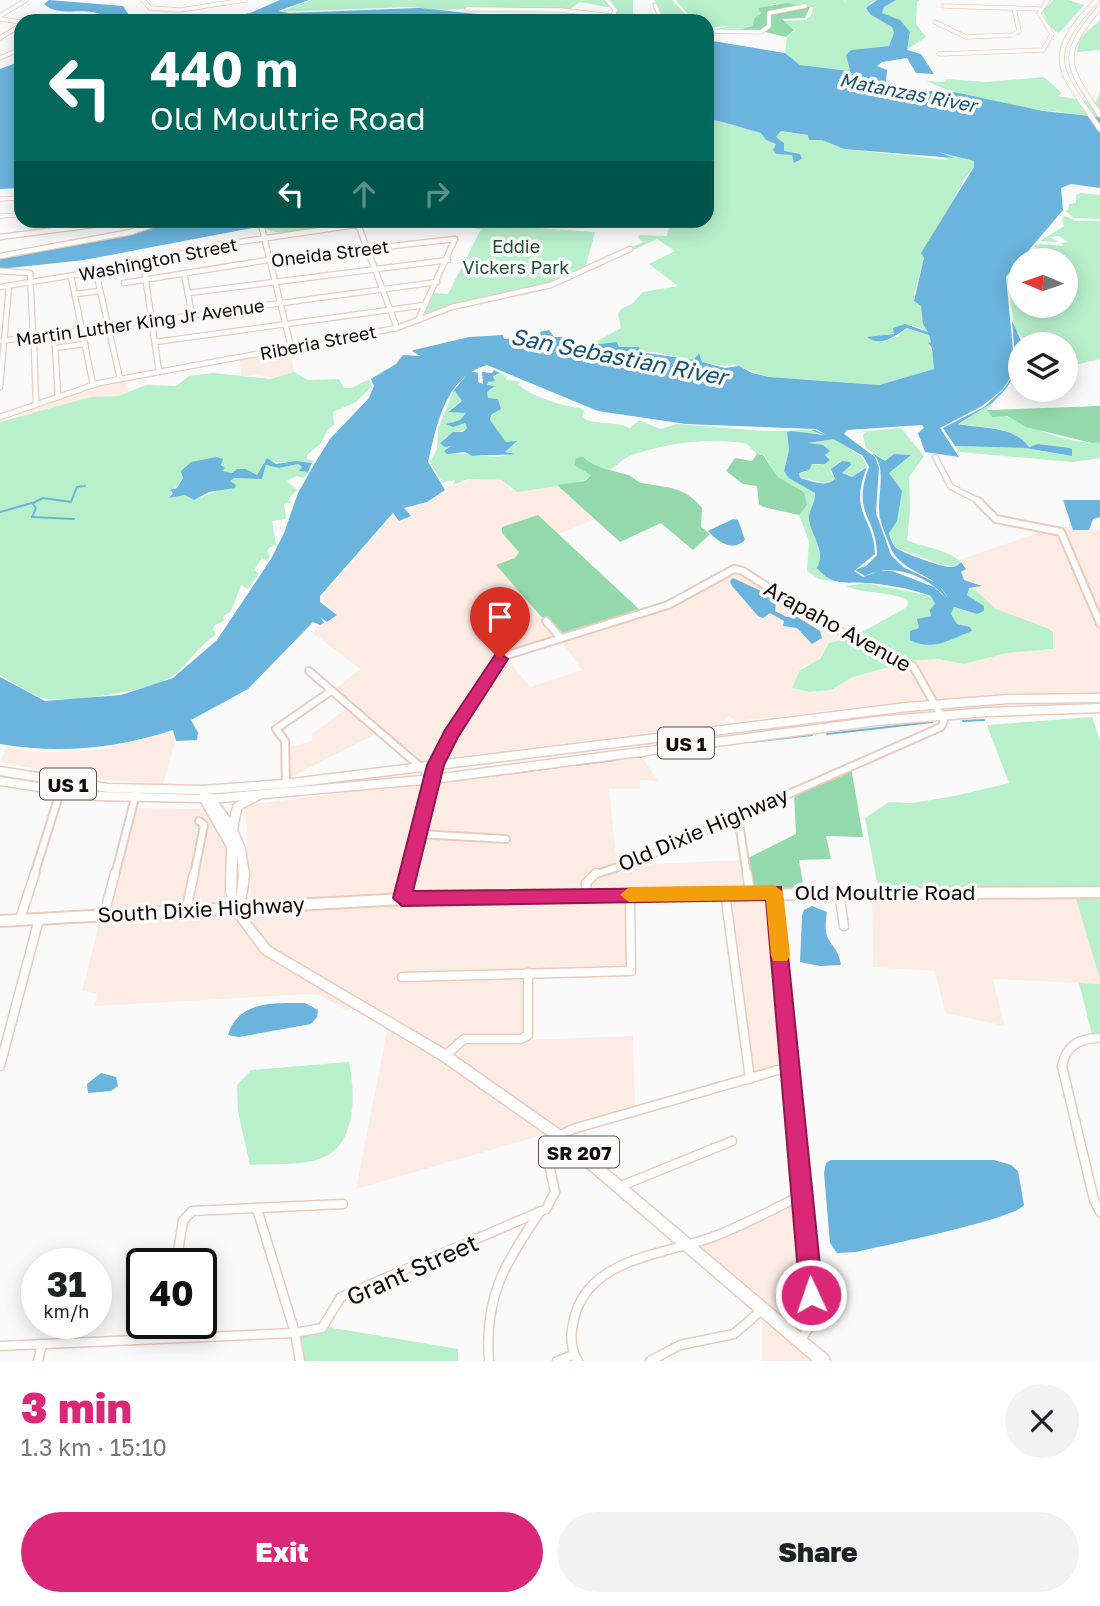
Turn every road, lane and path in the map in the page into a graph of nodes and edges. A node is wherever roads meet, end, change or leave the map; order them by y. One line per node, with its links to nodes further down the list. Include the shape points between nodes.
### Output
1 (26, 0): 17 (street)
2 (143, 0): 3 (street, via 150,8 165,11)
3 (245, 0)
4 (1004, 0): 11 (street)
5 (1048, 0): 14 (street)
6 (1098, 0): 22 (main road, via 1069,31 1061,45 1061,62)
7 (655, 5): 16 (street)
8 (805, 6): 19 (street, via 768,14 770,24 761,33)
9 (944, 6): 11 (street)
10 (1100, 7): 21 (main road, via 1070,44 1070,64)
11 (1001, 8): 12 (street)
12 (1014, 8): 14 (street); 18 (street, via 1019,31 1013,35 966,37)
13 (467, 9): 15 (street)
14 (1040, 9): 20 (street, via 1052,32 1043,50)
15 (595, 14)
16 (659, 14)
17 (0, 17)
18 (935, 22)
19 (714, 31)
20 (939, 54)
21 (1100, 115)
22 (1100, 129)
23 (69, 228): 28 (street)
24 (143, 228): 32 (street)
25 (261, 228): 29 (street)
26 (342, 228): 29 (street, Washington Street)
27 (358, 228): 30 (street, Washington Street)
28 (0, 237)
29 (264, 238): 33 (street); 35 (street, Washington Street)
30 (367, 249): 33 (street, Oneida Street); 34 (street, Oneida Street, via 453,239); 36 (street)
31 (630, 249): 58 (street, Riberia Street, via 543,288 452,307)
32 (0, 256)
33 (268, 260): 39 (street, Oneida Street); 42 (street)
34 (448, 260): 36 (street); 43 (street)
35 (143, 261): 38 (street, Washington Street); 41 (street)
36 (374, 268): 42 (street); 48 (street)
37 (0, 271): 44 (street, via 28,271)
38 (96, 272): 40 (street, Washington Street); 49 (street)
39 (184, 273): 41 (street, Oneida Street); 50 (street)
40 (71, 276): 44 (street, Washington Street); 51 (street)
41 (146, 280): 45 (street, Oneida Street); 59 (street)
42 (273, 282): 50 (street); 54 (street)
43 (437, 282): 48 (street, Martin Luther King Jr Avenue); 55 (street)
44 (31, 283): 47 (street, Washington Street); 66 (street)
45 (124, 283)
46 (0, 286): 47 (street, Washington Street)
47 (9, 286): 52 (street)
48 (382, 289): 54 (street, Martin Luther King Jr Avenue); 56 (street)
49 (100, 291): 51 (street); 61 (street)
50 (188, 293): 57 (street)
51 (75, 294): 64 (street)
52 (7, 300): 53 (street); 62 (street)
53 (0, 301)
54 (280, 303): 57 (street, Martin Luther King Jr Avenue); 60 (street)
55 (425, 305): 56 (street); 58 (street)
56 (390, 310): 60 (street); 63 (street)
57 (192, 315): 59 (street, Martin Luther King Jr Avenue)
58 (418, 320): 63 (street, Riberia Street)
59 (152, 321): 61 (street, Martin Luther King Jr Avenue); 68 (street)
60 (285, 324): 68 (street); 70 (street)
61 (108, 326): 64 (street, Martin Luther King Jr Avenue); 74 (street)
62 (2, 327): 67 (street)
63 (397, 328): 70 (street, Riberia Street)
64 (82, 330): 65 (street, Martin Luther King Jr Avenue); 69 (street)
65 (43, 335): 66 (street, Martin Luther King Jr Avenue); 71 (street, via 53,339); 78 (street, via 34,345)
66 (33, 336): 67 (street, Martin Luther King Jr Avenue)
67 (2, 340): 72 (street)
68 (155, 342): 73 (street)
69 (85, 344): 71 (street); 75 (street)
70 (291, 347): 73 (street, Riberia Street)
71 (55, 348): 77 (street)
72 (1, 367): 76 (street)
73 (159, 372): 74 (street, Riberia Street)
74 (120, 379): 75 (street, Riberia Street)
75 (93, 385): 77 (street, Riberia Street)
76 (0, 387)
77 (58, 397): 78 (street, Riberia Street)
78 (36, 404): 79 (street, Riberia Street)
79 (0, 416)
80 (935, 457): 82 (street, via 951,486 981,502 996,519 1061,532)
81 (546, 621): 83 (street)
82 (1100, 623)
83 (560, 637): 87 (street, Arapaho Avenue, via 668,605 737,569 841,633 909,663); 95 (street, Arapaho Avenue, via 501,657)
84 (309, 671): 85 (street)
85 (331, 691): 99 (street); 102 (street, via 276,729 285,741)
86 (1100, 702): 87 (main road, US 1); 88 (main road, US 1); 88 (main road, via 958,705)
87 (936, 704): 88 (street); 89 (main road, US 1)
88 (941, 714): 90 (main road, US 1); 108 (street, Old Dixie Highway, via 945,723 937,730)
89 (831, 716): 90 (main road, US 1); 90 (main road, via 736,723)
90 (731, 728): 91 (main road, US 1); 93 (main road, US 1)
91 (689, 734): 92 (main road, US 1); 93 (main road, via 629,744)
92 (562, 749): 94 (main road, US 1); 95 (main road, via 447,760)
93 (625, 751): 99 (main road, US 1)
94 (532, 753): 96 (main road, US 1); 99 (main road)
95 (440, 755): 96 (street, Arapaho Avenue)
96 (435, 765): 99 (main road)
97 (399, 770): 99 (main road, US 1); 100 (main road, US 1); 104 (main road, via 350,779)
98 (0, 771): 103 (highway, US 1)
99 (427, 771): 104 (main road, US 1); 111 (street)
100 (343, 777): 102 (main road, US 1); 104 (street)
101 (0, 781): 103 (highway, US 1)
102 (286, 784): 106 (main road, US 1)
103 (61, 787): 105 (highway, US 1); 124 (street)
104 (347, 787): 107 (main road, US 1)
105 (136, 794): 106 (highway, US 1); 123 (street)
106 (206, 796): 107 (main road, US 1); 110 (highway); 121 (highway, SR 207, via 232,847 231,892)
107 (257, 796): 110 (highway, via 237,807)
108 (735, 817): 113 (street); 118 (street, Old Dixie Highway, via 641,859 595,873 586,883)
109 (199, 821): 122 (street, via 204,825)
110 (233, 828): 121 (highway, via 245,860)
111 (418, 834): 112 (street); 120 (street)
112 (506, 839)
113 (750, 892): 114 (main road, Old Moultrie Road); 117 (main road, Old Moultrie Road)
114 (774, 892): 115 (main road, Old Moultrie Road); 134 (street)
115 (839, 892): 116 (main road, Old Moultrie Road); 127 (street)
116 (1100, 892)
117 (725, 893): 119 (main road, Old Moultrie Road); 135 (street)
118 (587, 895): 119 (main road, Old Moultrie Road); 120 (main road)
119 (630, 895): 128 (street, via 631,971)
120 (402, 898): 121 (main road, South Dixie Highway)
121 (239, 908): 122 (main road, South Dixie Highway); 132 (highway, SR 207, via 247,929 266,950)
122 (186, 911): 123 (main road, South Dixie Highway)
123 (104, 915): 125 (main road, South Dixie Highway)
124 (20, 919): 125 (main road, South Dixie Highway); 126 (main road, South Dixie Highway)
125 (39, 919): 130 (street)
126 (0, 921)
127 (844, 926)
128 (528, 973): 129 (street); 132 (street, via 530,1029 525,1037 464,1039)
129 (402, 977)
130 (4, 1036): 133 (street)
131 (1097, 1038): 142 (street, via 1073,1043 1062,1066)
132 (445, 1056): 136 (highway, SR 207)
133 (0, 1066)
134 (792, 1066): 135 (street); 139 (street)
135 (750, 1079): 136 (street, via 592,1122)
136 (559, 1136): 138 (highway, SR 207); 143 (street, via 547,1154 553,1200)
137 (733, 1141): 138 (street)
138 (621, 1186): 144 (highway, SR 207)
139 (803, 1195): 144 (street, via 751,1221); 150 (street, via 812,1317)
140 (343, 1204): 141 (street)
141 (257, 1209): 145 (street, via 192,1211 186,1217); 147 (street)
142 (1100, 1212)
143 (539, 1214): 147 (street, Grant Street, via 341,1297 322,1328); 156 (street, via 503,1265 492,1295 486,1341)
144 (688, 1243): 146 (highway, SR 207); 153 (street, via 610,1272 589,1286 569,1332)
145 (179, 1248)
146 (763, 1309): 150 (highway, SR 207); 158 (street, via 734,1334 680,1345)
147 (295, 1333): 148 (street, Grant Street); 155 (street)
148 (217, 1337)
149 (165, 1339): 151 (street, Grant Street)
150 (800, 1342): 159 (highway, SR 207)
151 (42, 1344): 152 (street, Grant Street); 154 (street)
152 (0, 1346)
153 (576, 1358): 157 (street)
154 (38, 1361)
155 (300, 1361)
156 (489, 1361)
157 (557, 1361)
158 (650, 1361)
159 (823, 1361)

